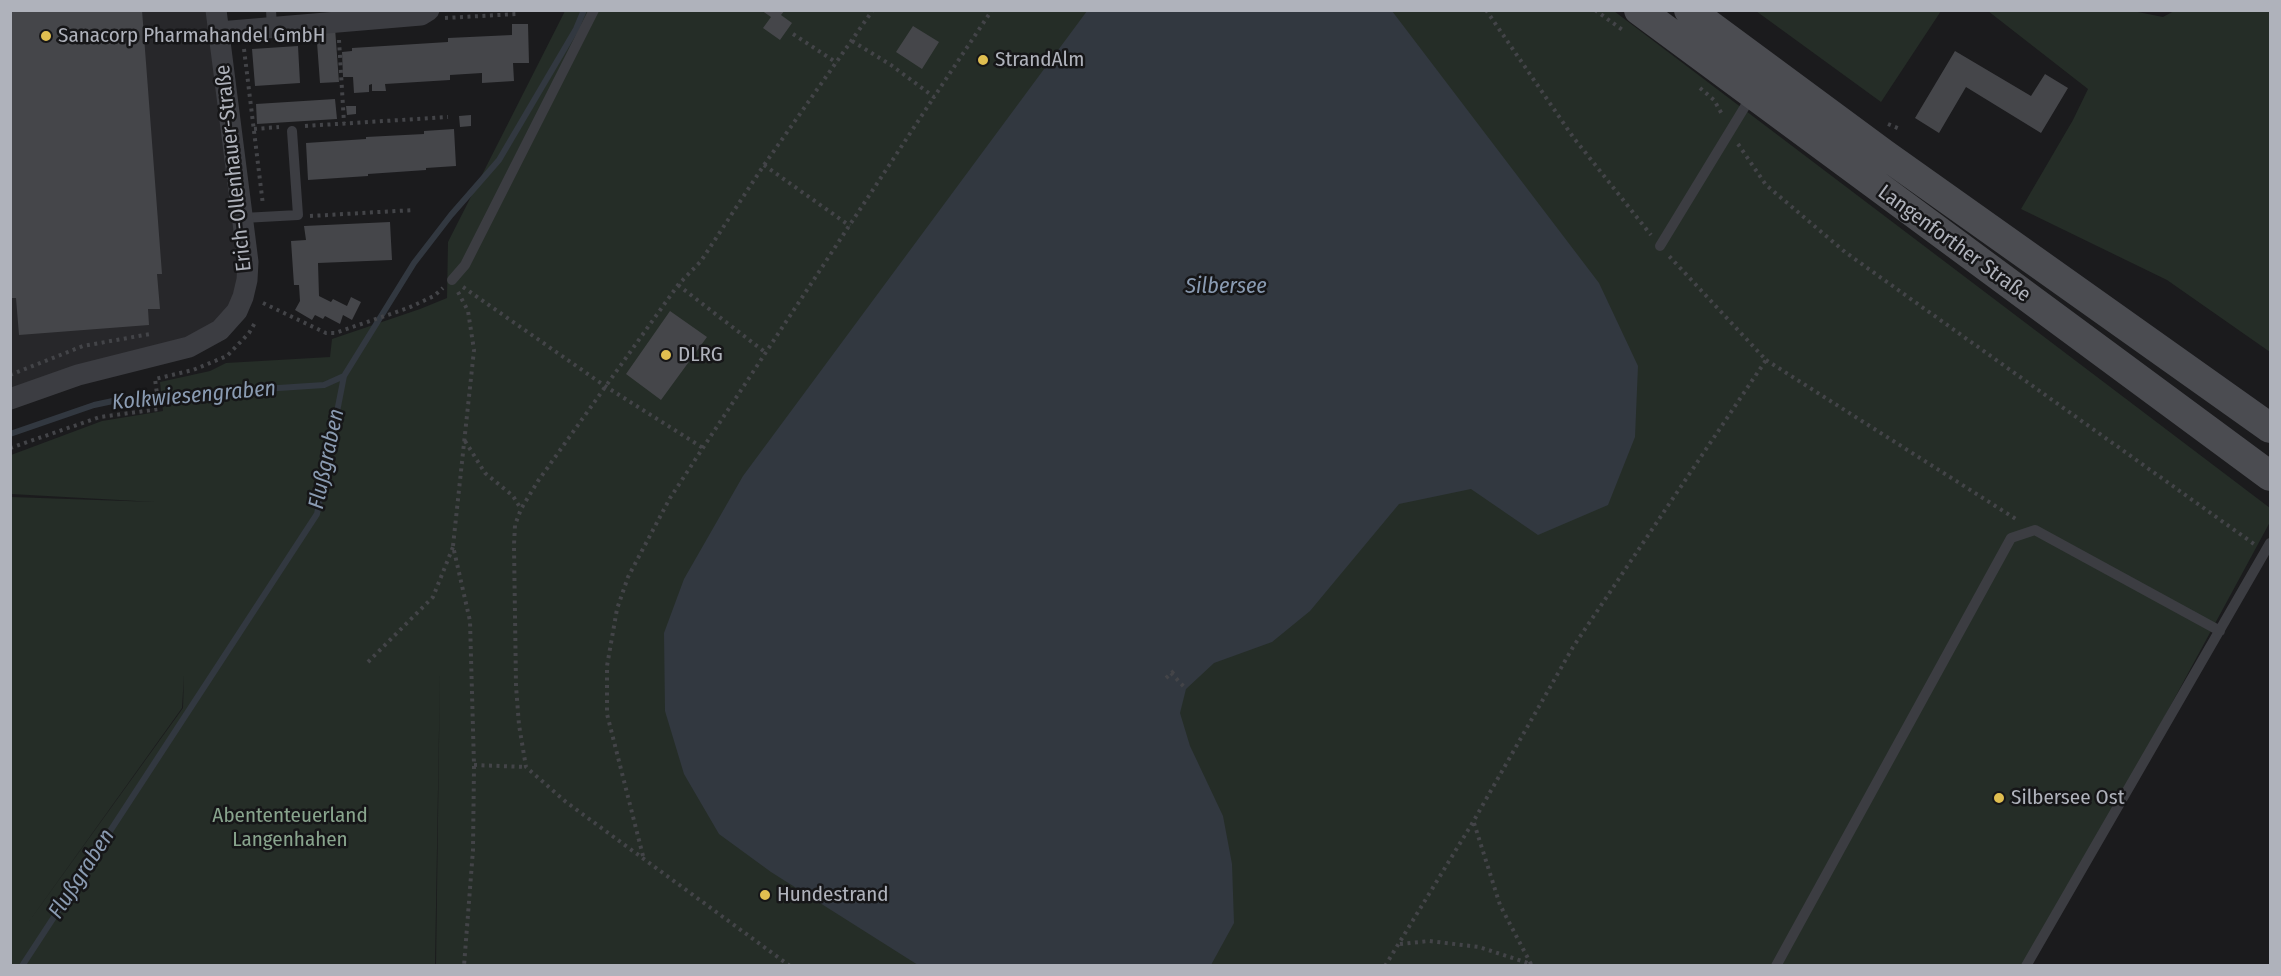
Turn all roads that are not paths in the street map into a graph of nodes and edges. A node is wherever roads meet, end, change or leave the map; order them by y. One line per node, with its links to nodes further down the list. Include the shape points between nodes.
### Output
1 (216, 10): 8 (street, Erich-Ollenhauer-Straße)
2 (594, 10): 13 (lane, via 465,265)
3 (1689, 10): 15 (main road, Langenforther Straße, via 1884,154)
4 (428, 11): 6 (street, via 421,15)
5 (272, 19): 6 (street); 8 (street)
6 (329, 19)
7 (1636, 24): 9 (main road, Langenforther Straße)
8 (219, 32): 11 (street, Erich-Ollenhauer-Straße)
9 (1752, 95): 12 (lane); 16 (main road, Langenforther Straße)
10 (292, 128): 11 (lane, via 298,214)
11 (243, 218): 14 (street, Erich-Ollenhauer-Straße, via 248,262 243,297 237,311 207,338 189,347 78,375)
12 (1660, 246)
13 (452, 280)
14 (10, 399)
15 (2271, 428)
16 (2271, 476)
17 (2268, 548): 18 (lane)
18 (2220, 631): 19 (lane, via 2035,530 2011,538); 20 (lane)
19 (1776, 966)
20 (2026, 966)

